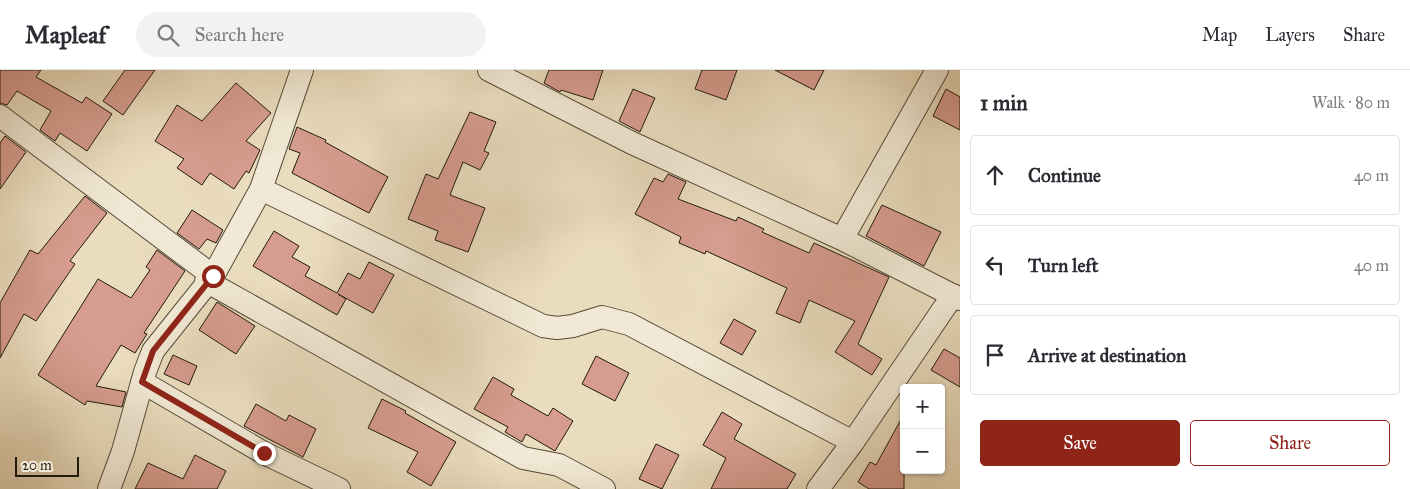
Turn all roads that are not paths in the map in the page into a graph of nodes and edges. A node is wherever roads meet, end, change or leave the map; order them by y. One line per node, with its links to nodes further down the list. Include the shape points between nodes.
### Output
1 (302, 70): 5 (street)
2 (489, 70): 6 (street, via 632,143)
3 (937, 70): 6 (street)
4 (0, 116): 7 (street)
5 (261, 189): 7 (street); 10 (street, via 543,326 573,326 602,317 629,324)
6 (842, 239): 8 (street)
7 (210, 279): 9 (street, via 153,351); 13 (street, via 523,458 559,465)
8 (956, 297): 10 (street)
9 (142, 382): 11 (street); 12 (street, via 264,453)
10 (853, 442): 14 (street)
11 (109, 489)
12 (339, 489)
13 (604, 489)
14 (818, 489)

